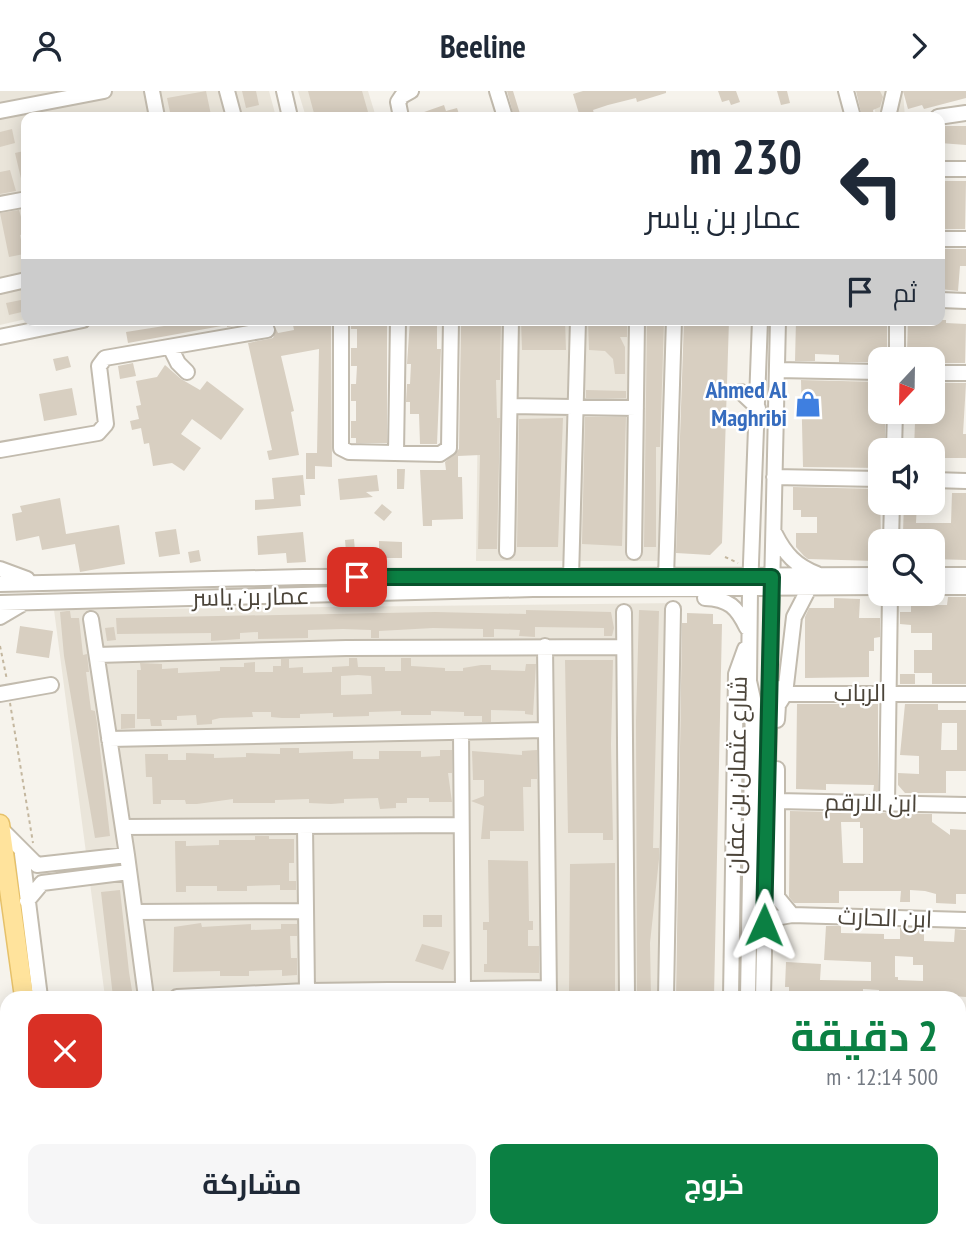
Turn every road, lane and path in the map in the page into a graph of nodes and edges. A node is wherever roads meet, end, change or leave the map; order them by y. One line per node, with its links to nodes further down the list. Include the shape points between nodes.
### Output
1 (104, 91): 9 (street)
2 (152, 91): 10 (street)
3 (227, 91): 11 (street)
4 (284, 91): 12 (street)
5 (411, 91): 13 (street, via 398,103)
6 (497, 91): 14 (street)
7 (846, 91): 15 (street)
8 (894, 91): 16 (street)
9 (0, 111)
10 (156, 112)
11 (233, 112)
12 (289, 112)
13 (400, 112)
14 (503, 112)
15 (852, 112)
16 (889, 112)
17 (966, 113): 18 (street)
18 (945, 116)
19 (945, 169): 20 (street)
20 (966, 169)
21 (21, 200): 22 (street)
22 (0, 204)
23 (945, 239): 24 (street)
24 (966, 239)
25 (21, 281): 26 (street)
26 (0, 285)
27 (945, 300): 28 (street)
28 (966, 300)
29 (54, 326): 41 (street)
30 (341, 326): 55 (street, via 340,446 346,451)
31 (398, 326): 55 (street)
32 (451, 326): 55 (street, via 449,448 443,454)
33 (512, 326): 50 (street)
34 (578, 326): 51 (street)
35 (637, 326): 52 (street)
36 (674, 326): 69 (street)
37 (760, 326): 53 (street, شارع عثمان بن عفان)
38 (778, 326): 44 (street, شارع عثمان بن عفان)
39 (897, 326): 43 (street)
40 (267, 330): 42 (street)
41 (0, 337)
42 (170, 347): 45 (street); 54 (street, via 105,358 99,366 106,425 98,433)
43 (897, 347)
44 (777, 370): 46 (street); 56 (street, شارع عثمان بن عفان)
45 (187, 372)
46 (868, 372)
47 (945, 373): 48 (street)
48 (966, 373)
49 (741, 392): 53 (street)
50 (510, 406): 51 (street); 61 (street)
51 (576, 406): 52 (street); 71 (street)
52 (636, 408): 62 (street)
53 (758, 408): 73 (street, شارع عثمان بن عفان)
54 (0, 450)
55 (396, 453)
56 (774, 477): 57 (street); 60 (street, شارع عثمان بن عفان)
57 (868, 479)
58 (945, 480): 59 (street)
59 (966, 481)
60 (773, 530): 70 (street, via 784,552 800,568); 74 (street, شارع عثمان بن عفان)
61 (507, 551)
62 (634, 552)
63 (725, 557): 64 (path)
64 (738, 563)
65 (0, 569): 72 (street)
66 (868, 575): 70 (street, عمار بن ياسر)
67 (945, 575): 68 (street)
68 (966, 575)
69 (666, 577): 71 (street, عمار بن ياسر); 73 (street, عمار بن ياسر)
70 (825, 577): 74 (street, عمار بن ياسر)
71 (571, 578): 72 (street, عمار بن ياسر)
72 (36, 581): 75 (street, عمار بن ياسر)
73 (751, 583): 74 (street, عمار بن ياسر); 79 (street, عمار بن ياسر); 88 (street, شارع عثمان بن عفان)
74 (772, 583): 80 (street, عمار بن ياسر); 93 (street, شارع عثمان بن عفان)
75 (0, 584)
76 (945, 587): 77 (street)
77 (966, 587)
78 (868, 588): 80 (street, عمار بن ياسر)
79 (533, 589): 81 (street, عمار بن ياسر); 88 (street, via 570,597 722,599 739,611)
80 (808, 590): 97 (street, via 794,617)
81 (27, 601): 82 (street, عمار بن ياسر); 86 (street)
82 (0, 603)
83 (890, 606): 96 (street)
84 (673, 609): 128 (street)
85 (624, 612): 91 (street)
86 (0, 617)
87 (90, 619): 92 (street)
88 (750, 635): 129 (street, شارع عثمان بن عفان, via 736,674); 130 (street, شارع عثمان بن عفان)
89 (0, 646): 95 (path)
90 (545, 646): 91 (street); 92 (street); 100 (street)
91 (624, 647): 127 (street)
92 (97, 655): 102 (street)
93 (769, 669): 97 (street, via 774,685); 99 (street, شارع عثمان بن عفان)
94 (51, 685): 95 (street)
95 (5, 693): 111 (path)
96 (889, 693): 97 (street, الرباب); 98 (street, الرباب); 104 (street)
97 (785, 694): 99 (street)
98 (966, 694)
99 (773, 721): 103 (street); 114 (street, شارع عثمان بن عفان)
100 (546, 730): 101 (street); 126 (street)
101 (461, 732): 102 (street); 106 (street)
102 (109, 739): 109 (street)
103 (777, 801): 104 (street, ابن الارقم); 113 (street)
104 (887, 803): 105 (street, ابن الارقم)
105 (966, 805)
106 (461, 825): 107 (street); 125 (street)
107 (305, 826): 109 (street); 117 (street)
108 (0, 827): 111 (street); 121 (main road)
109 (123, 827): 110 (street)
110 (127, 855): 111 (street, via 42,866); 112 (street)
111 (28, 859): 115 (street)
112 (129, 871): 115 (street, via 42,883); 116 (street)
113 (775, 876): 114 (street); 118 (street, via 777,897)
114 (765, 888): 120 (street, شارع عثمان بن عفان)
115 (27, 901): 122 (street)
116 (135, 912): 117 (street); 123 (street)
117 (306, 912): 124 (street)
118 (792, 915): 119 (street, ابن الحارث); 120 (street, ابن الحارث)
119 (966, 920)
120 (764, 925): 131 (street, شارع عثمان بن عفان)
121 (23, 991)
122 (39, 991)
123 (145, 991)
124 (307, 991): 125 (street)
125 (463, 991)
126 (549, 991)
127 (626, 991)
128 (666, 991)
129 (732, 991)
130 (748, 991)
131 (763, 991)

